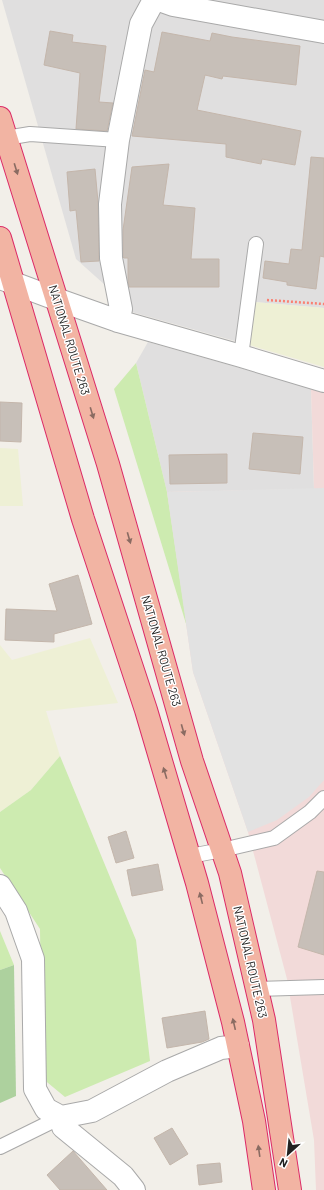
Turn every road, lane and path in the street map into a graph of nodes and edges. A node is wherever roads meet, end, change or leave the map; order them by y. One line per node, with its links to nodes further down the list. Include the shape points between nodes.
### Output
1 (140, 0): 2 (lane)
2 (146, 0)
3 (154, 0): 7 (street, via 141,24)
4 (159, 0): 5 (street, via 173,5)
5 (324, 32)
6 (3, 128): 7 (lane, via 30,134); 12 (highway, NATIONAL ROUTE 263, one-way to 12)
7 (118, 140): 14 (street, via 110,204 111,258 120,309)
8 (0, 238): 10 (highway)
9 (256, 244): 11 (lane)
10 (6, 280): 12 (street); 19 (highway, one-way to 10, via 146,710)
11 (249, 298): 13 (path); 15 (lane)
12 (56, 299): 14 (street); 18 (highway, NATIONAL ROUTE 263, one-way to 18, via 108,464 192,761)
13 (324, 304)
14 (118, 321): 15 (street)
15 (241, 356): 16 (street)
16 (324, 381)
17 (324, 798): 18 (lane, via 310,812 274,838)
18 (222, 850): 19 (lane); 22 (highway, NATIONAL ROUTE 263, via 230,873)
19 (190, 856): 23 (highway, one-way to 19)
20 (0, 886): 24 (street, via 16,911 33,959 35,1089 46,1109)
21 (324, 986): 22 (lane)
22 (257, 989): 28 (highway, NATIONAL ROUTE 263)
23 (238, 1046): 24 (street, via 221,1048 167,1071 92,1111); 27 (highway, one-way to 23, via 254,1121)
24 (61, 1117): 25 (lane); 26 (street, via 63,1127 123,1176)
25 (0, 1147)
26 (134, 1190)
27 (264, 1190)
28 (290, 1190)

